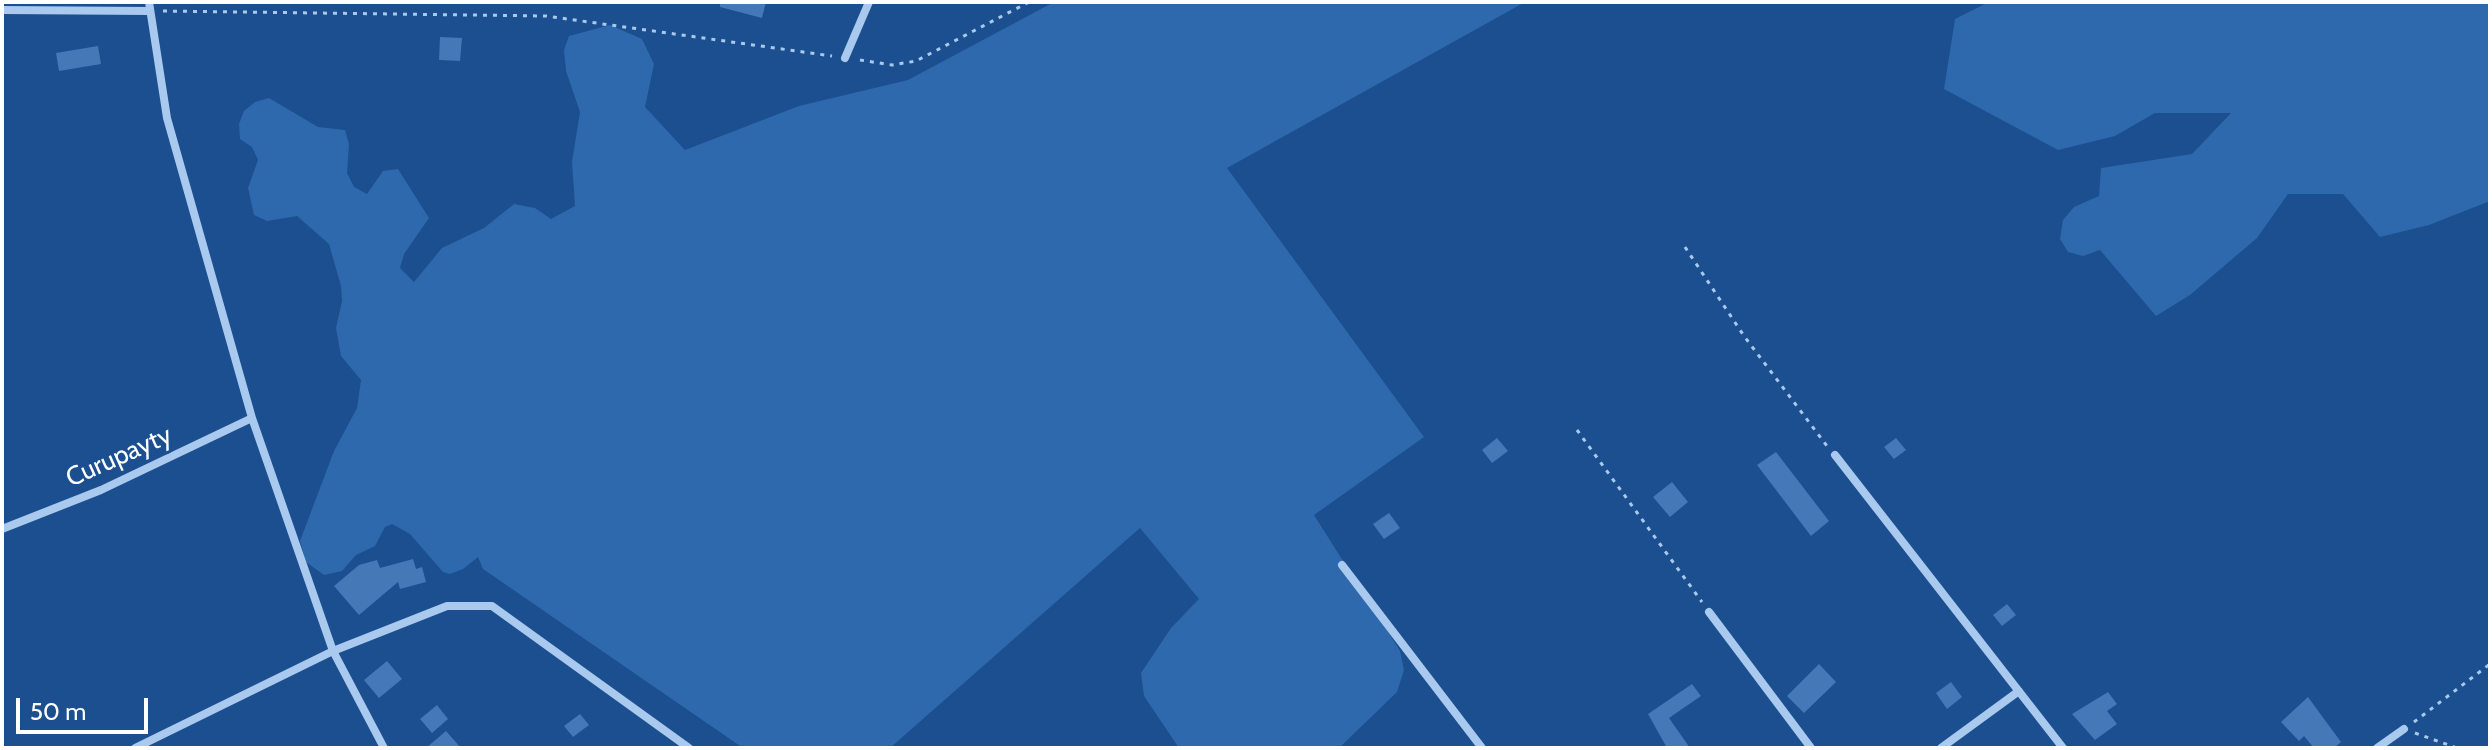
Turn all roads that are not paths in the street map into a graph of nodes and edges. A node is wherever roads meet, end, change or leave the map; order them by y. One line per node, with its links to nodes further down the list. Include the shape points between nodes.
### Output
1 (869, 2): 4 (street)
2 (149, 6): 3 (street); 5 (street, via 167,118)
3 (2, 10)
4 (845, 58)
5 (252, 418): 7 (street, Curupayty, via 101,490); 10 (street)
6 (1835, 455): 11 (street)
7 (2, 529)
8 (1342, 565): 16 (street)
9 (1709, 612): 17 (street)
10 (333, 651): 13 (street); 14 (street); 15 (street, via 447,606 492,606)
11 (2019, 691): 18 (street); 19 (street)
12 (2404, 729): 20 (street)
13 (135, 748)
14 (384, 748)
15 (689, 748)
16 (1482, 748)
17 (1811, 748)
18 (1941, 748)
19 (2063, 748)
20 (2377, 748)

